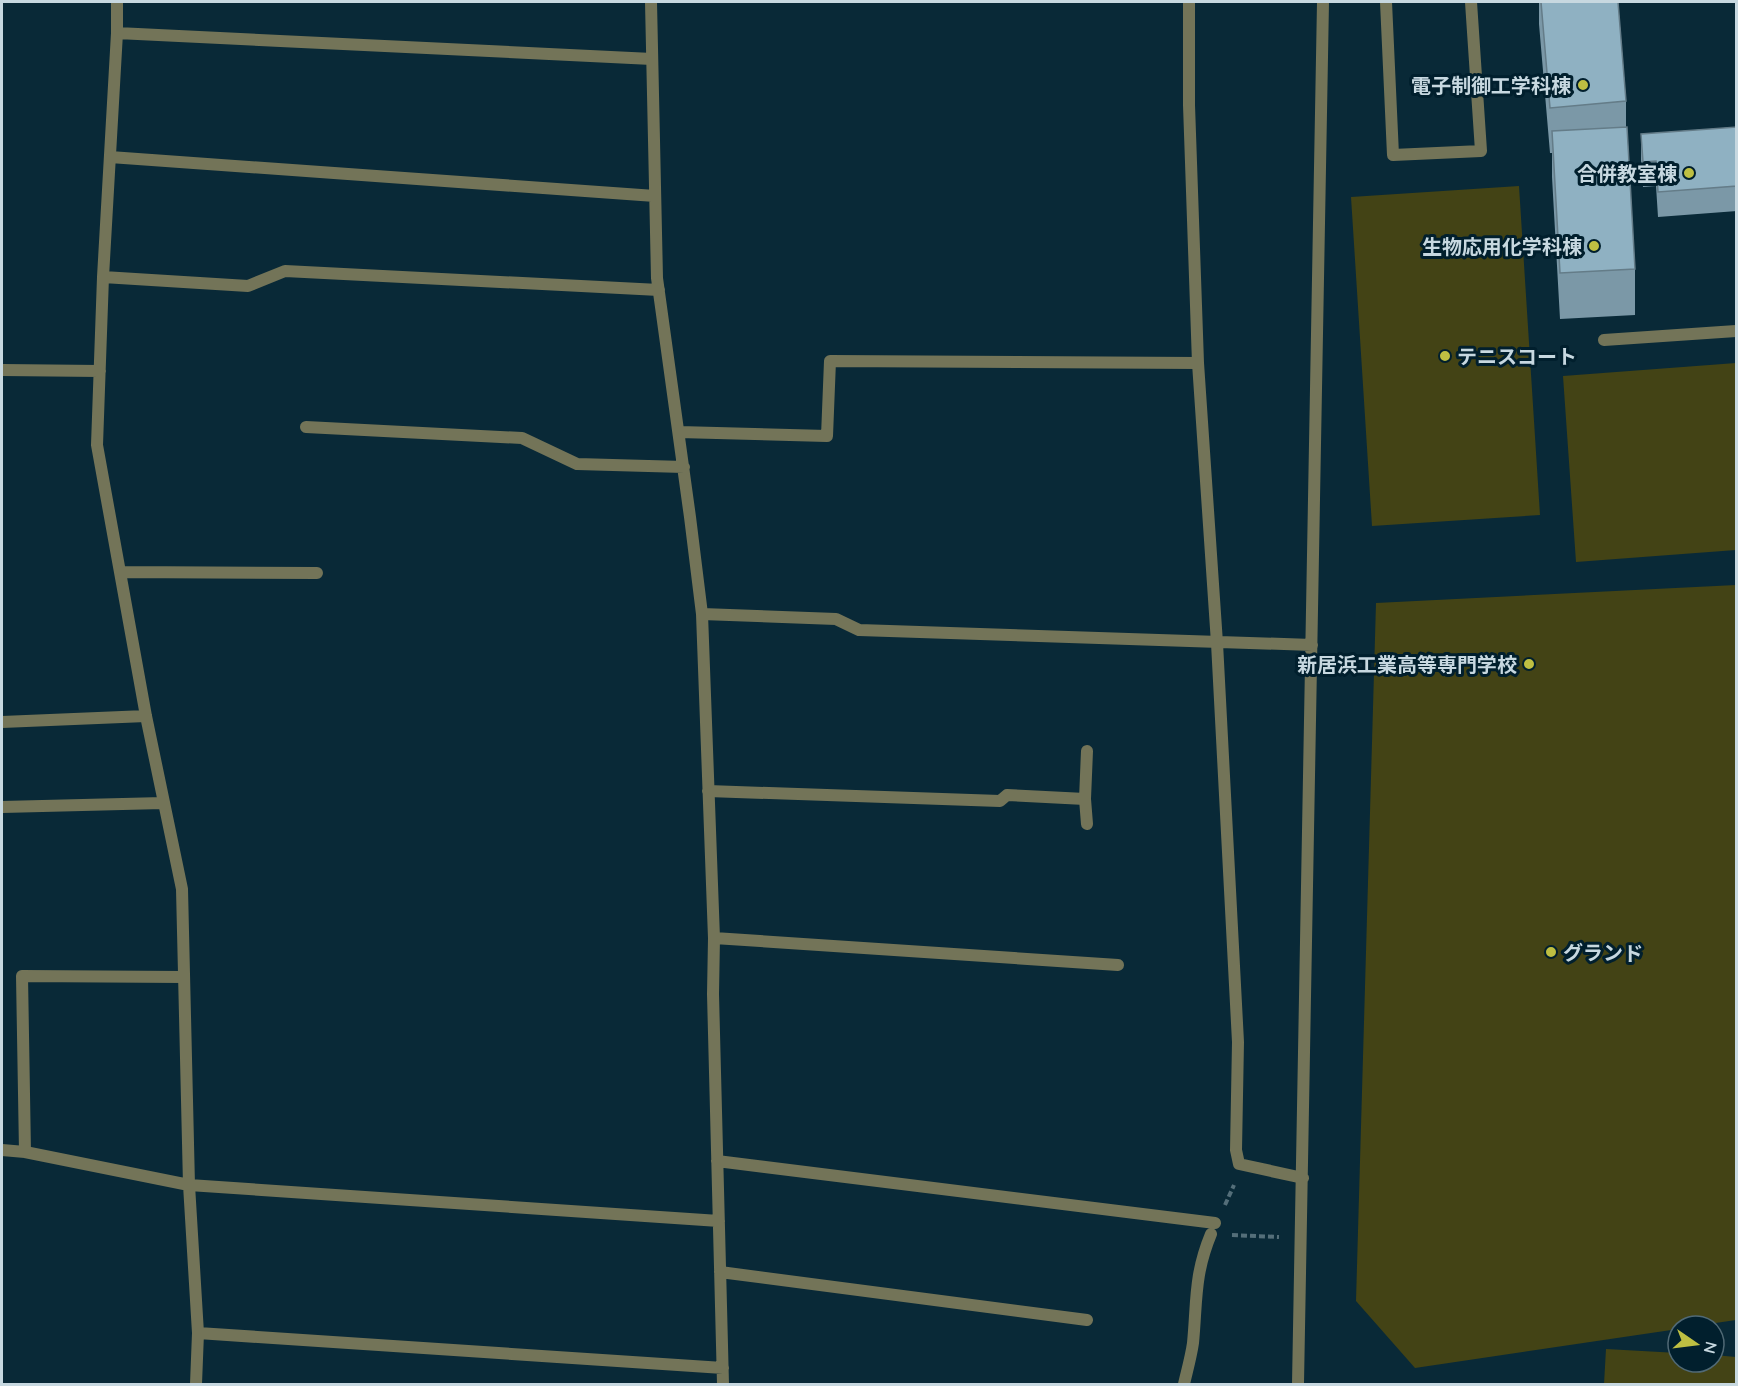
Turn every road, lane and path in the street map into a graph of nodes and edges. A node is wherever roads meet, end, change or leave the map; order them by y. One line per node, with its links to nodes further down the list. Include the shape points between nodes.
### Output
1 (117, 2): 7 (street)
2 (651, 2): 8 (street)
3 (1189, 2): 15 (street)
4 (1323, 2): 25 (street)
5 (1386, 2): 6 (street, via 1393,155 1481,151)
6 (1471, 2)
7 (117, 33): 8 (street); 9 (street)
8 (652, 59): 10 (street)
9 (110, 157): 10 (street); 11 (street)
10 (655, 196): 12 (street)
11 (103, 277): 12 (street, via 248,286 285,271); 17 (street)
12 (659, 290): 19 (street)
13 (1737, 331): 14 (street)
14 (1604, 340)
15 (1198, 363): 19 (street, via 830,361 826,436); 24 (street)
16 (2, 370): 17 (street)
17 (100, 371): 21 (street, via 97,445)
18 (306, 427): 20 (street, via 522,438 578,464)
19 (679, 432): 20 (street)
20 (684, 467): 23 (street)
21 (120, 572): 22 (street); 26 (street)
22 (317, 573)
23 (702, 614): 24 (street, via 836,619 859,630); 29 (street)
24 (1217, 643): 25 (street); 40 (street, via 1238,1042)
25 (1312, 645): 41 (street)
26 (146, 716): 27 (street); 31 (street)
27 (2, 722)
28 (1087, 751): 30 (street)
29 (708, 791): 30 (street, via 1000,801 1007,795); 34 (street)
30 (1085, 799): 33 (street)
31 (163, 802): 32 (street); 36 (street, via 182,889)
32 (2, 807)
33 (1088, 824)
34 (714, 938): 35 (street); 39 (street)
35 (1118, 965)
36 (184, 977): 38 (street, via 22,976); 42 (street)
37 (2, 1150): 38 (street)
38 (25, 1152): 42 (street)
39 (717, 1161): 43 (street); 44 (street)
40 (1239, 1164): 41 (street); 44 (path, via 1233,1191)
41 (1303, 1178): 45 (street)
42 (189, 1185): 43 (street); 48 (street)
43 (719, 1221): 46 (street)
44 (1213, 1229): 45 (path); 52 (street, via 1197,1280 1192,1346)
45 (1302, 1238): 53 (street)
46 (720, 1272): 47 (street); 49 (street)
47 (1087, 1320)
48 (198, 1333): 49 (street); 50 (street)
49 (723, 1368): 51 (street)
50 (196, 1384)
51 (723, 1384)
52 (1184, 1384)
53 (1298, 1384)

